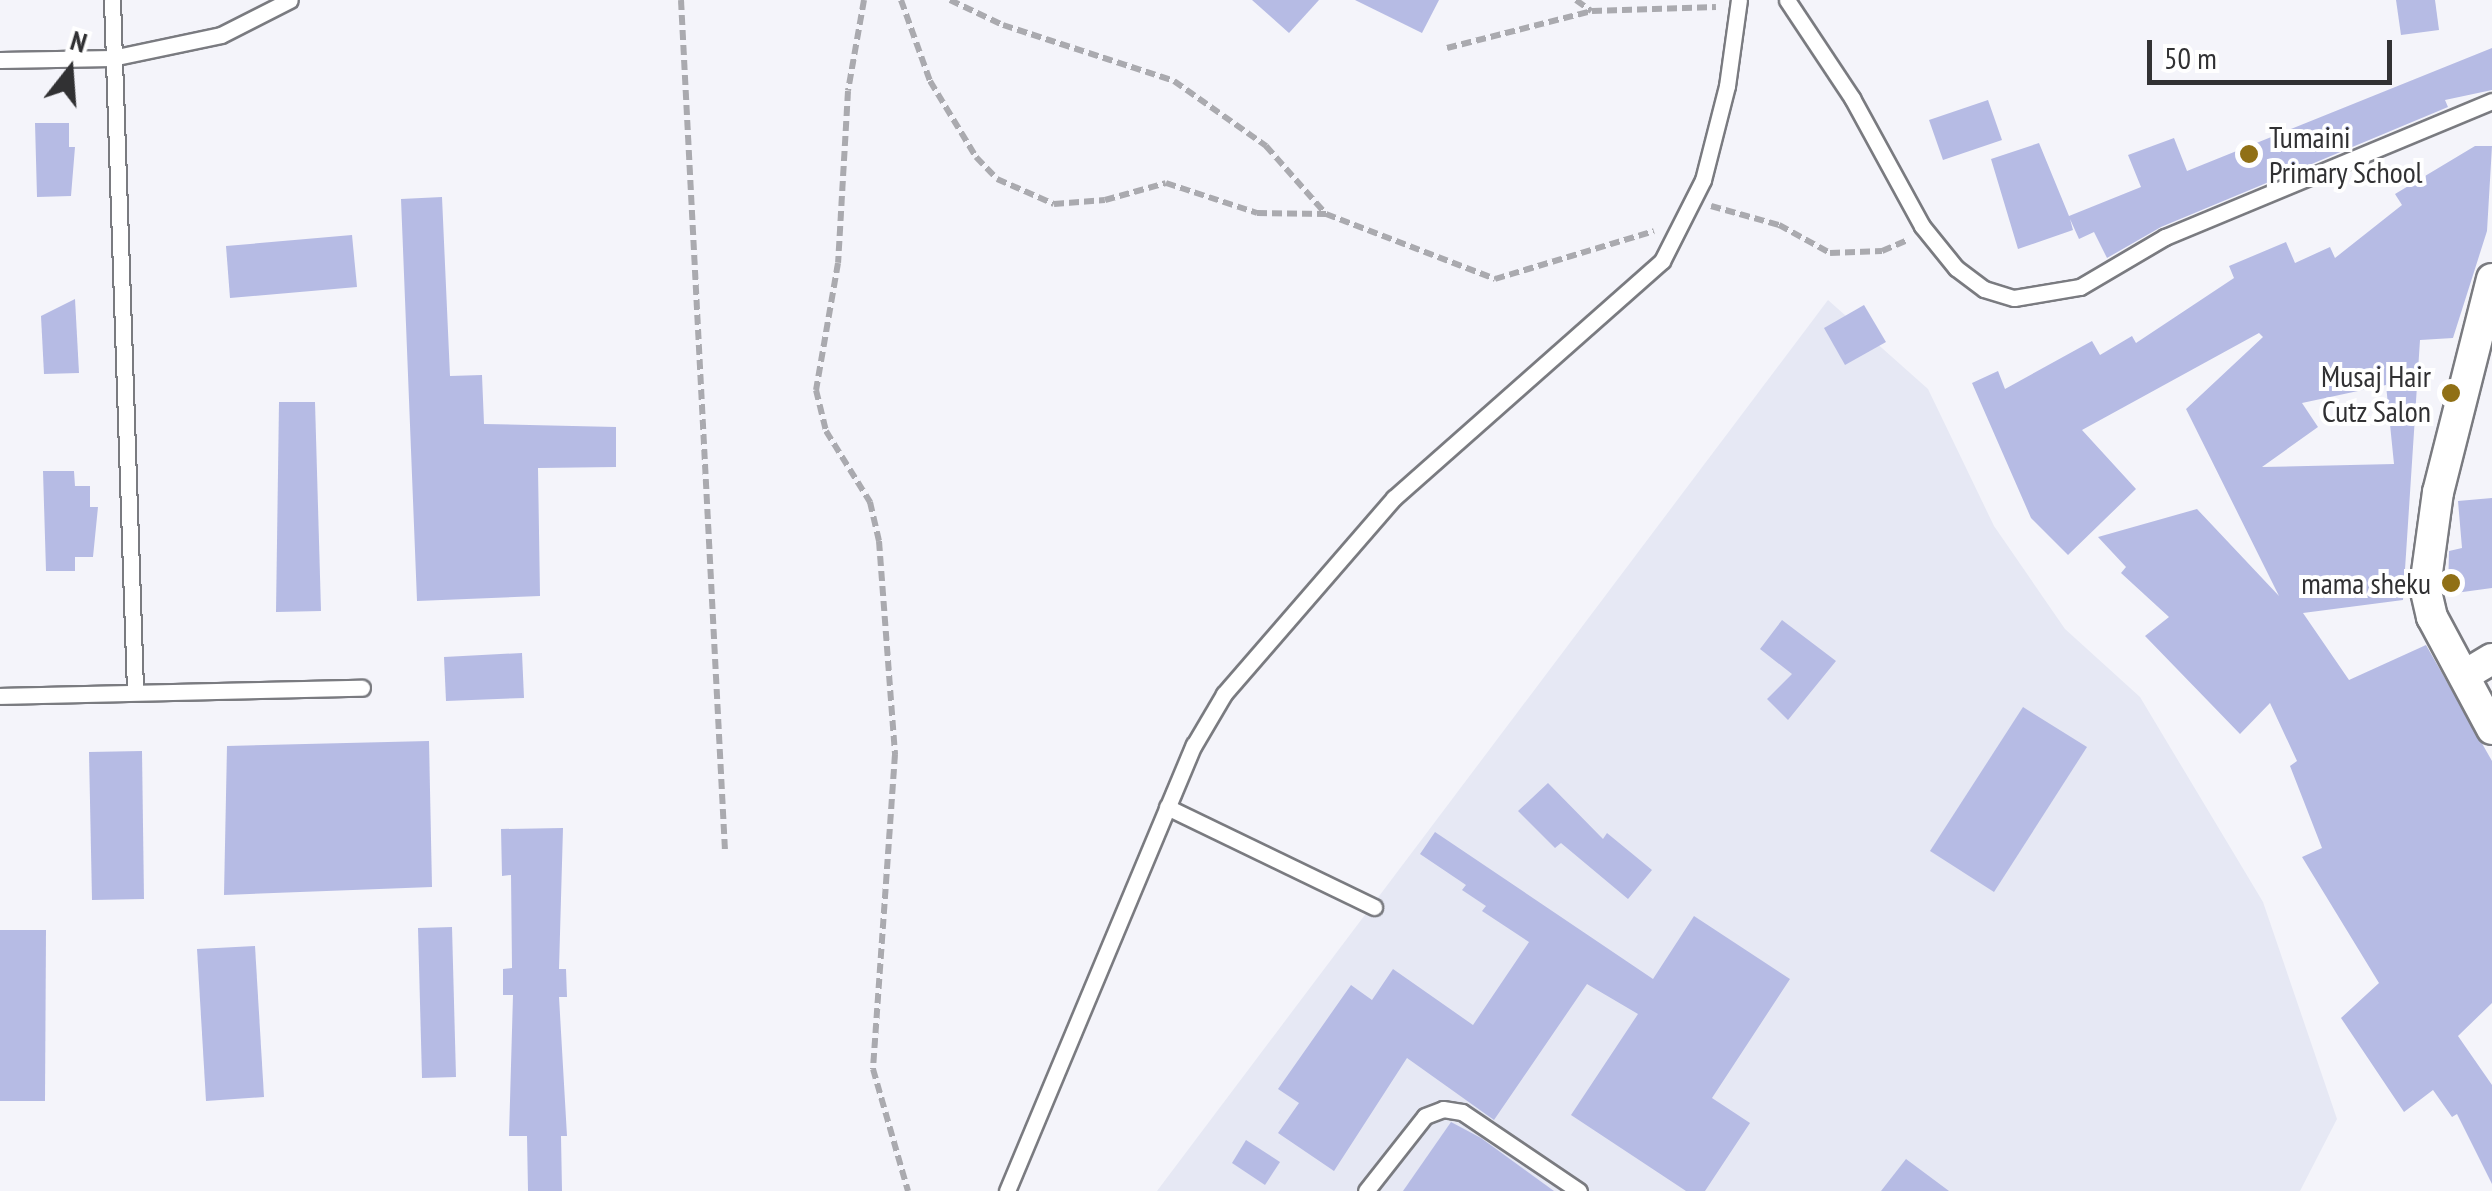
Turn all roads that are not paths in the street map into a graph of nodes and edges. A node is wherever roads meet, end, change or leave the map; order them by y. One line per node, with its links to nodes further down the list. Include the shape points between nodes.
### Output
1 (124, 0): 5 (lane)
2 (290, 0): 6 (lane, via 221,35)
3 (1787, 0): 8 (lane, via 1842,82 1922,226 1984,289 2014,298 2080,287 2165,237)
4 (1738, 4): 17 (lane, via 1727,86 1684,224 1638,285 1446,450 1339,557 1224,694)
5 (112, 6): 6 (lane)
6 (112, 58): 7 (lane); 14 (lane, via 121,125 122,379)
7 (0, 60)
8 (2492, 101)
9 (2492, 279): 10 (street)
10 (2486, 339): 12 (street, via 2438,492 2425,587 2432,617)
11 (2492, 659): 12 (street)
12 (2465, 675): 16 (street)
13 (362, 688): 14 (lane)
14 (135, 690): 15 (lane)
15 (0, 696)
16 (2492, 729)
17 (1167, 807): 18 (lane); 19 (lane)
18 (1374, 907)
19 (1007, 1191)
20 (1366, 1191): 21 (lane, via 1426,1116 1443,1109 1462,1112)
21 (1580, 1191)

